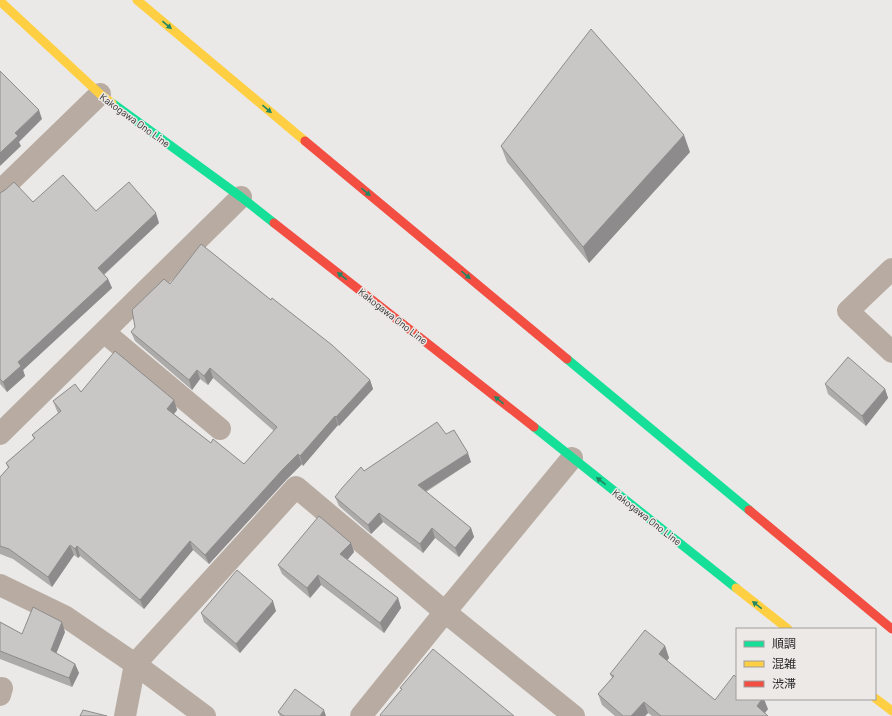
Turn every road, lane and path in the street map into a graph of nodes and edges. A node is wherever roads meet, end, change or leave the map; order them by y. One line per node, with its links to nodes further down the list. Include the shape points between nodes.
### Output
1 (137, 0): 15 (main road, one-way to 15)
2 (0, 1): 3 (main road, Kakogawa Ono Line)
3 (100, 94): 4 (street); 5 (main road, Kakogawa Ono Line)
4 (0, 191)
5 (241, 197): 7 (street); 11 (main road, Kakogawa Ono Line, one-way to 5)
6 (892, 269): 8 (street, via 848,311)
7 (104, 332): 9 (street); 10 (street)
8 (892, 352)
9 (220, 429)
10 (0, 434)
11 (572, 458): 13 (street); 14 (main road, Kakogawa Ono Line, one-way to 11)
12 (0, 586): 16 (street, via 66,617)
13 (445, 612): 16 (street, via 296,487); 21 (street); 22 (street)
14 (787, 628)
15 (892, 629)
16 (135, 664): 19 (street); 20 (street)
17 (876, 699): 18 (main road)
18 (892, 711)
19 (126, 716)
20 (205, 716)
21 (361, 716)
22 (574, 716)

